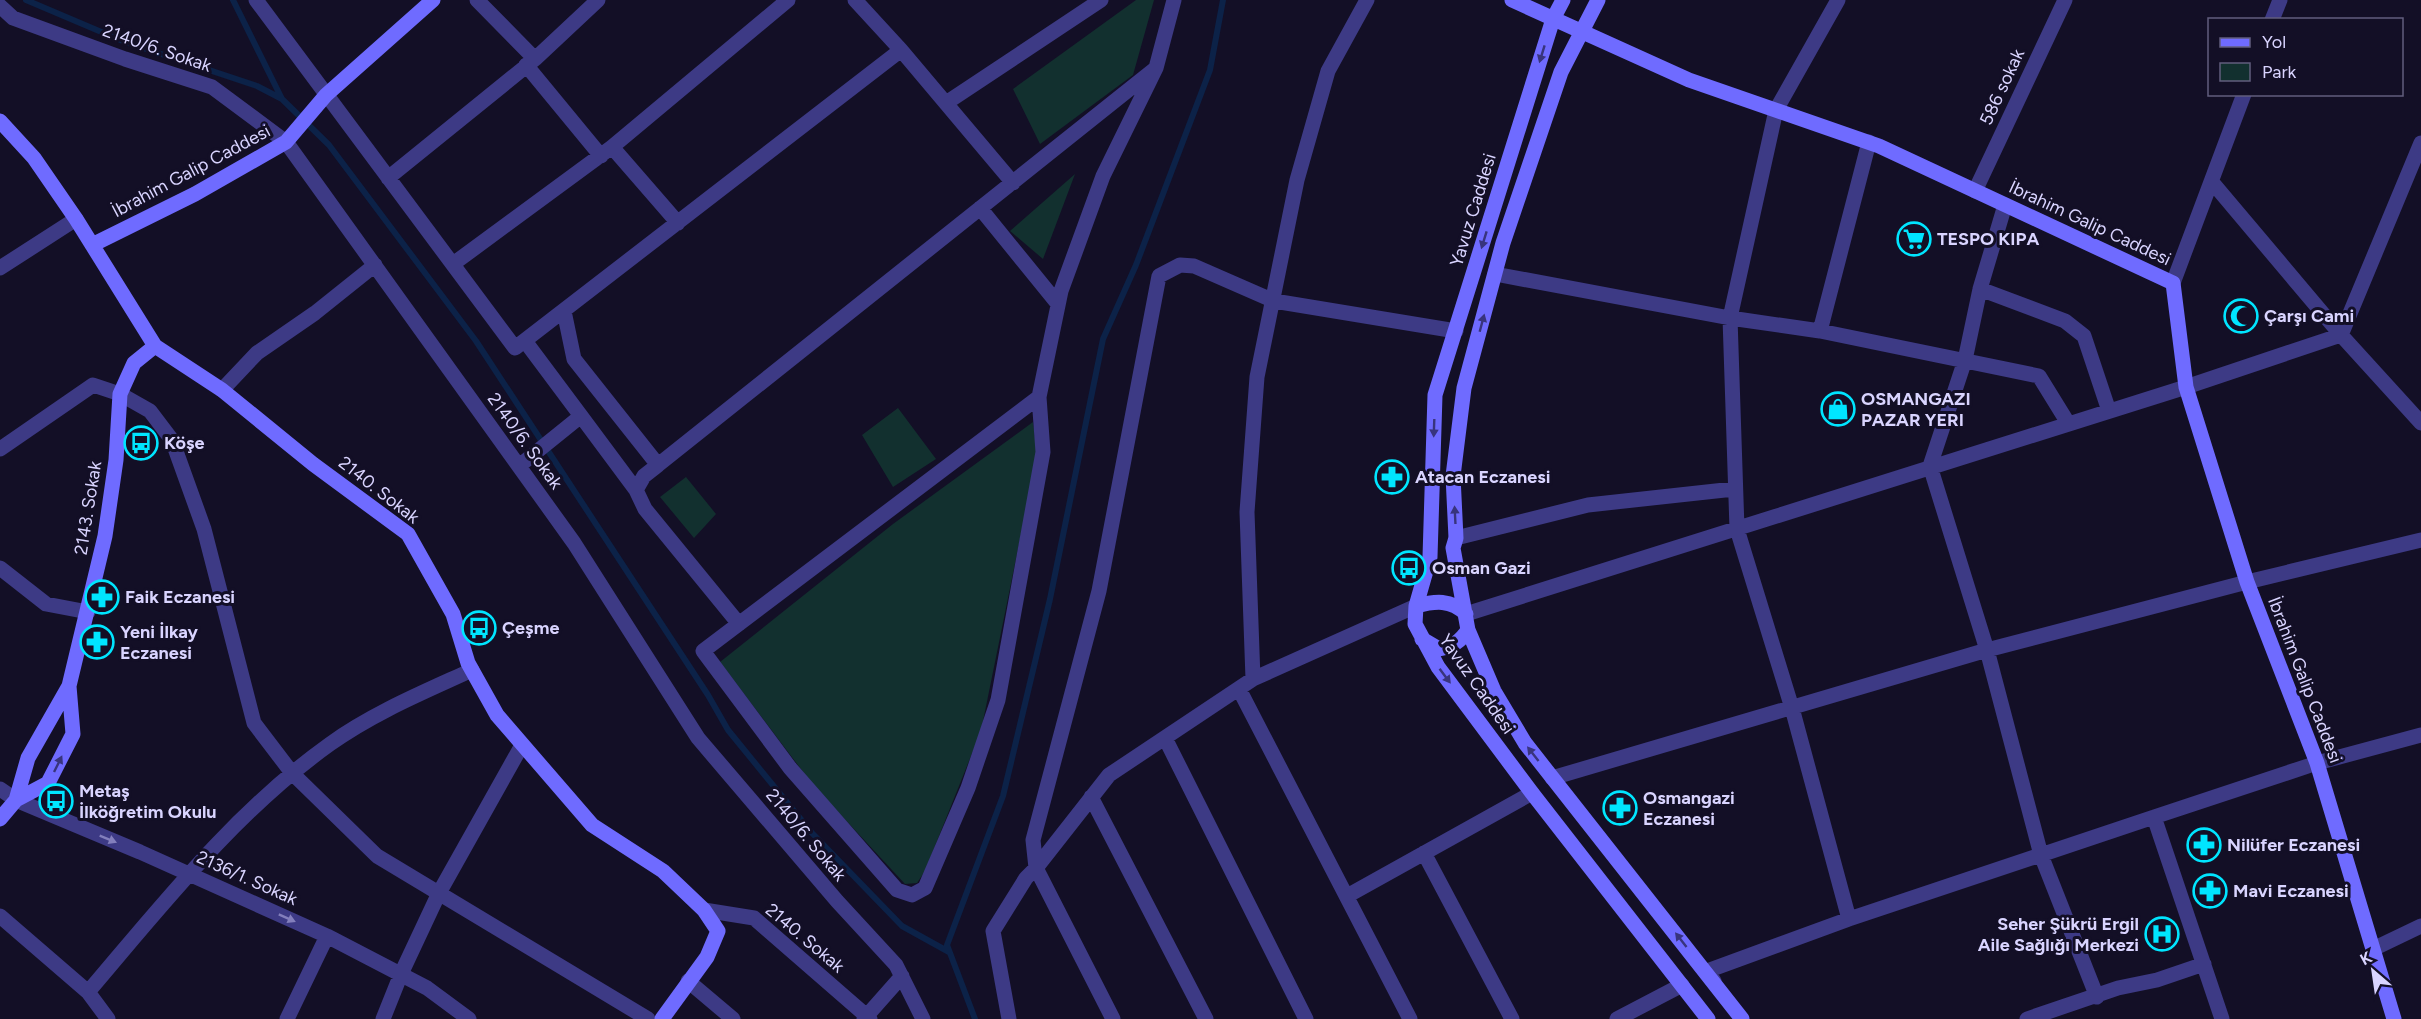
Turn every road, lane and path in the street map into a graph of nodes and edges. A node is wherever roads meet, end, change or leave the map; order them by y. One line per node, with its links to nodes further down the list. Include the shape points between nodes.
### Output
1 (256, 0): 23 (street)
2 (433, 0): 23 (main road, İbrahim Galip Caddesi)
3 (477, 0): 21 (street)
4 (598, 0): 21 (street)
5 (788, 0): 31 (street)
6 (855, 0): 20 (street)
7 (1101, 0): 25 (street)
8 (1174, 0): 22 (street)
9 (1367, 0): 47 (street, via 1328,71 1297,180)
10 (1512, 0): 18 (main road, İbrahim Galip Caddesi)
11 (1563, 0): 18 (main road, Yavuz Caddesi)
12 (1598, 0): 19 (main road, Yavuz Caddesi)
13 (1838, 0): 26 (street)
14 (2065, 0): 35 (street, 586 sokak)
15 (2280, 0): 17 (street)
16 (0, 6): 28 (street, 2140/6. Sokak, via 13,18 212,87)
17 (2273, 18)
18 (1553, 19): 19 (main road, İbrahim Galip Caddesi); 52 (main road, Yavuz Caddesi, one-way to 52)
19 (1581, 32): 26 (main road, İbrahim Galip Caddesi, via 1689,80); 44 (main road, Yavuz Caddesi, via 1561,72)
20 (901, 50): 25 (street); 39 (street)
21 (530, 62): 31 (street); 32 (street)
22 (1156, 68): 34 (street); 48 (street, via 1103,176)
23 (326, 95): 28 (main road, İbrahim Galip Caddesi); 32 (street)
24 (2243, 96): 33 (street)
25 (946, 103): 34 (street)
26 (1776, 110): 29 (main road, İbrahim Galip Caddesi); 50 (street)
27 (0, 121): 38 (main road, 2140. Sokak, via 34,158)
28 (286, 142): 40 (main road, İbrahim Galip Caddesi, via 195,194); 42 (street, 2140/6. Sokak)
29 (1869, 142): 35 (main road, İbrahim Galip Caddesi); 51 (street)
30 (2421, 143): 53 (street)
31 (606, 151): 39 (street); 41 (street)
32 (388, 178): 41 (street)
33 (2212, 182): 45 (street); 53 (street)
34 (1012, 183): 37 (street)
35 (1975, 191): 36 (main road, İbrahim Galip Caddesi)
36 (2006, 205): 45 (main road, İbrahim Galip Caddesi); 46 (street)
37 (980, 208): 48 (street); 66 (street)
38 (76, 219): 40 (main road, 2140. Sokak); 43 (street)
39 (678, 223): 49 (street)
40 (92, 245): 55 (main road, 2140. Sokak)
41 (453, 264): 54 (street, via 515,348)
42 (375, 265): 58 (street, via 256,353); 67 (street, 2140/6. Sokak)
43 (0, 268)
44 (1495, 273): 50 (street); 72 (main road, Yavuz Caddesi, one-way to 44, via 1453,476 1464,388)
45 (2172, 283): 57 (main road, İbrahim Galip Caddesi)
46 (1980, 289): 56 (street); 61 (street, via 2065,321 2084,336)
47 (1274, 301): 52 (street); 84 (street, via 1257,377 1247,512); 102 (street, via 1194,266 1180,265 1159,276 1099,591 1033,840)
48 (1058, 304): 60 (street)
49 (564, 311): 54 (street); 66 (street, via 574,359)
50 (1730, 318): 51 (street); 69 (street)
51 (1820, 331): 56 (street)
52 (1456, 332): 76 (main road, Yavuz Caddesi, one-way to 76, via 1435,395 1431,557)
53 (2341, 335): 57 (street); 64 (street)
54 (525, 341): 62 (street)
55 (155, 346): 58 (main road, 2140. Sokak); 59 (main road, 2143. Sokak, via 134,363)
56 (1965, 360): 63 (street, via 2038,376); 68 (street)
57 (2186, 387): 61 (street); 75 (main road, İbrahim Galip Caddesi)
58 (222, 390): 83 (main road, 2140. Sokak, via 408,534 453,614)
59 (120, 394): 65 (street, via 93,385); 77 (main road, 2143. Sokak, via 105,536); 92 (street, via 150,411 172,440 204,528 254,723)
60 (1039, 397): 79 (street); 79 (street, via 1043,452 998,700 968,788 925,888 912,895 897,890 790,768 703,651)
61 (2109, 411): 63 (street)
62 (581, 416): 67 (street); 70 (street)
63 (2068, 423): 68 (street)
64 (2421, 423)
65 (0, 449)
66 (657, 465): 70 (street)
67 (519, 466): 114 (street, 2140/6. Sokak, via 574,543 698,738)
68 (1930, 466): 71 (street); 82 (street)
69 (1734, 489): 71 (street); 72 (street, via 1588,505)
70 (636, 490): 79 (street, via 645,509)
71 (1737, 529): 78 (street); 87 (street)
72 (1456, 538): 78 (main road, Yavuz Caddesi, via 1453,548)
73 (2421, 540): 75 (street)
74 (0, 568): 77 (street, via 46,604)
75 (2247, 582): 82 (street); 91 (main road, İbrahim Galip Caddesi)
76 (1416, 606): 78 (main road, via 1445,603 1457,605); 81 (main road, Yavuz Caddesi, via 1416,624); 84 (street)
77 (88, 612): 85 (main road, 2143. Sokak)
78 (1466, 614): 80 (main road, Yavuz Caddesi)
79 (739, 624)
80 (1468, 630): 81 (main road, via 1453,646 1439,649); 93 (main road, Yavuz Caddesi, one-way to 80, via 1525,743 1494,691)
81 (1422, 639): 95 (main road, Yavuz Caddesi, one-way to 95, via 1438,667)
82 (1987, 650): 87 (street); 101 (street)
83 (472, 670): 90 (main road, 2140. Sokak, via 497,715); 92 (street, via 402,701 331,742)
84 (1254, 679): 86 (street)
85 (69, 686): 97 (main road, 2143. Sokak, via 28,758); 97 (main road, 2143. Sokak, one-way to 85, via 48,783 73,734)
86 (1239, 689): 89 (street); 105 (street)
87 (1792, 708): 93 (street); 108 (street)
88 (2421, 735): 91 (street)
89 (1165, 738): 96 (street, via 1109,775); 132 (street)
90 (522, 745): 104 (street); 106 (main road, 2140. Sokak, via 592,825 663,871)
91 (2317, 763): 98 (street); 111 (main road, İbrahim Galip Caddesi)
92 (292, 773): 103 (street); 104 (street, via 377,856)
93 (1552, 778): 117 (main road, Yavuz Caddesi, one-way to 93)
94 (0, 789): 97 (street, 2136/1. Sokak)
95 (1532, 793): 100 (street); 116 (main road, Yavuz Caddesi)
96 (1091, 797): 102 (street); 131 (street)
97 (15, 800): 99 (main road, 2143. Sokak); 103 (street, 2136/1. Sokak, one-way to 103)
98 (2154, 817): 101 (street); 112 (street)
99 (0, 819)
100 (1424, 853): 105 (street); 134 (street)
101 (2041, 855): 108 (street); 119 (street)
102 (1036, 868): 129 (street, via 993,931); 130 (street)
103 (188, 874): 110 (street, 2136/1. Sokak, one-way to 110); 118 (street)
104 (440, 892): 113 (street); 125 (street)
105 (1347, 896): 133 (street)
106 (704, 910): 115 (main road, 2140. Sokak, via 718,931 707,957); 120 (street, 2140. Sokak, via 754,918)
107 (0, 916): 118 (street)
108 (1849, 919): 117 (street, via 1707,971)
109 (2421, 926): 111 (street)
110 (327, 936): 113 (street, 2136/1. Sokak); 122 (street)
111 (2373, 949): 140 (main road, İbrahim Galip Caddesi)
112 (2204, 964): 119 (street); 139 (street)
113 (401, 974): 123 (street); 124 (street, 2136/1. Sokak)
114 (902, 976): 120 (street); 128 (street, 2140/6. Sokak)
115 (688, 981): 126 (main road); 127 (street)
116 (1682, 986): 135 (street); 136 (main road, Yavuz Caddesi)
117 (1720, 989): 137 (main road, Yavuz Caddesi)
118 (88, 992): 121 (street)
119 (2097, 997): 138 (street)
120 (867, 1018)
121 (108, 1019)
122 (287, 1019)
123 (383, 1019)
124 (469, 1019)
125 (648, 1019)
126 (662, 1019)
127 (733, 1019)
128 (923, 1019)
129 (1009, 1019)
130 (1113, 1019)
131 (1206, 1019)
132 (1306, 1019)
133 (1410, 1019)
134 (1512, 1019)
135 (1617, 1019)
136 (1708, 1019)
137 (1742, 1019)
138 (2027, 1019)
139 (2222, 1019)
140 (2394, 1019)

